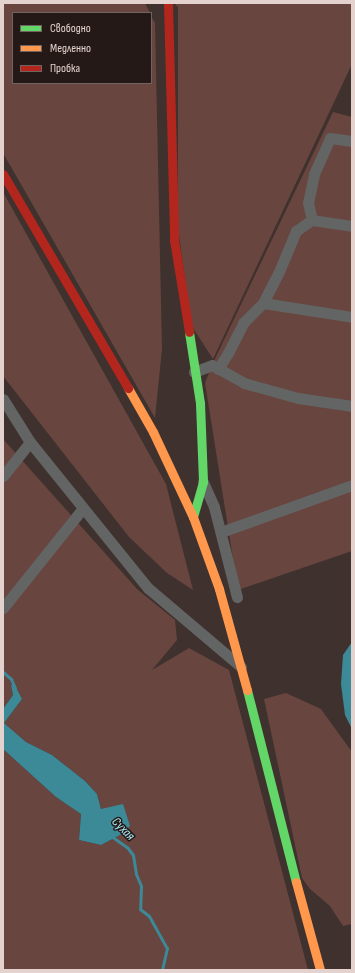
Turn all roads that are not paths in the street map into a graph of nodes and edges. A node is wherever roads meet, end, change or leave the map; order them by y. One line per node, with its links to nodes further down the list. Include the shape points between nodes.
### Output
1 (167, 3): 9 (main road, via 174,240)
2 (352, 141): 4 (street, via 330,138 314,174 308,203)
3 (3, 174): 17 (main road, via 153,432)
4 (312, 220): 5 (street); 6 (street, via 296,231)
5 (352, 226)
6 (263, 303): 7 (street); 8 (street, via 243,323)
7 (352, 317)
8 (218, 369): 9 (street, via 212,365); 11 (street, via 244,383 298,398)
9 (194, 372): 14 (main road, via 200,403)
10 (3, 399): 12 (street)
11 (352, 406)
12 (30, 442): 13 (street); 16 (street)
13 (3, 476)
14 (203, 482): 17 (main road); 18 (street, via 214,507)
15 (352, 485): 18 (street)
16 (83, 508): 20 (street); 21 (street, via 148,588)
17 (193, 517): 21 (main road, via 219,589)
18 (220, 532): 19 (street)
19 (237, 597)
20 (3, 608)
21 (241, 667): 22 (main road, via 280,826)
22 (320, 970)

